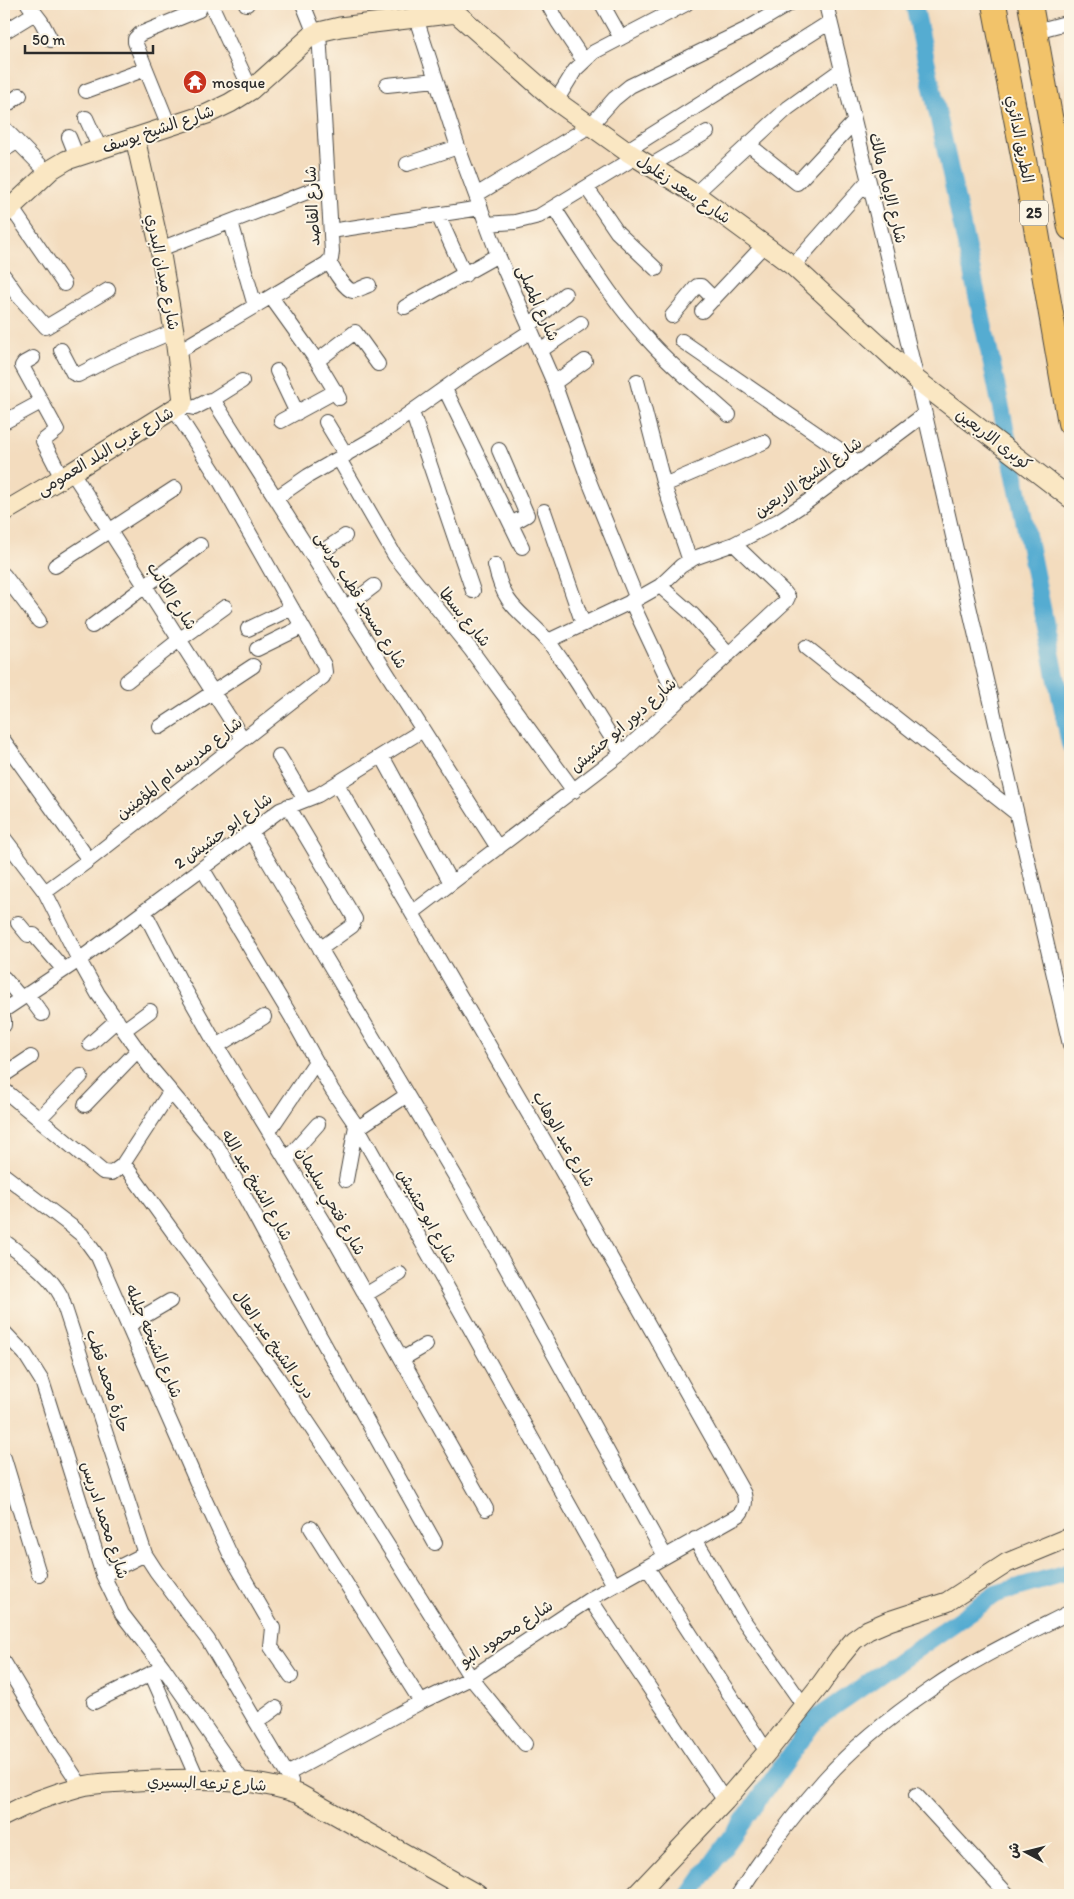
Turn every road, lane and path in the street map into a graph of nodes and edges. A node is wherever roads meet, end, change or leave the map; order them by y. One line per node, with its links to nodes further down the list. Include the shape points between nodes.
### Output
1 (548, 4): 20 (street)
2 (602, 4): 18 (street)
3 (686, 4): 18 (street)
4 (789, 4): 33 (street, via 630,86)
5 (826, 4): 13 (street, شارع الإمام مالك)
6 (994, 4): 105 (highway, الطريق الدائري / 25)
7 (1030, 4): 15 (highway, الطريق الدائري / 25)
8 (308, 6): 17 (street, شارع القاصد)
9 (205, 7): 21 (street, via 137,36 135,42); 25 (street)
10 (31, 8): 16 (street); 19 (street)
11 (452, 8): 12 (street, شارع الشيخ يوسف); 28 (street, شارع سعد زغلول)
12 (416, 18): 17 (street, شارع الشيخ يوسف); 23 (street, شارع المصلى)
13 (830, 22): 22 (street, شارع الإمام مالك); 44 (street)
14 (1070, 22): 15 (street)
15 (1036, 31): 58 (highway, الطريق الدائري / 25)
16 (4, 32)
17 (317, 33): 25 (street, شارع الشيخ يوسف); 48 (street, شارع القاصد)
18 (621, 38): 20 (street)
19 (51, 40)
20 (584, 61): 28 (street)
21 (146, 69): 26 (street); 32 (street)
22 (841, 70): 31 (street, شارع الإمام مالك); 39 (street, via 788,108)
23 (436, 80): 24 (street); 40 (street, شارع المصلى)
24 (387, 85)
25 (251, 90): 32 (street, شارع الشيخ يوسف, via 219,109)
26 (86, 91)
27 (20, 95): 29 (street)
28 (556, 101): 33 (street, شارع سعد زغلول)
29 (4, 106)
30 (86, 118): 41 (street)
31 (854, 122): 39 (street, via 798,183); 47 (street, شارع الإمام مالك)
32 (169, 126): 37 (street, شارع الشيخ يوسف)
33 (590, 126): 44 (street, شارع سعد زغلول); 51 (street)
34 (4, 128): 38 (street)
35 (707, 132): 44 (street)
36 (69, 137): 43 (street)
37 (135, 138): 41 (street, شارع الشيخ يوسف); 61 (street, شارع ميدان البدري)
38 (17, 142): 42 (street); 46 (street)
39 (748, 144): 50 (street)
40 (458, 147): 45 (street); 51 (street, شارع المصلى)
41 (100, 149): 43 (street, شارع الشيخ يوسف)
42 (4, 150)
43 (78, 157): 46 (street, شارع الشيخ يوسف, via 59,164)
44 (637, 158): 49 (street); 50 (street, شارع سعد زغلول)
45 (407, 164)
46 (48, 173): 54 (street, شارع الشيخ يوسف)
47 (868, 181): 64 (street); 90 (street, شارع الإمام مالك)
48 (328, 184): 56 (street); 59 (street, شارع القاصد)
49 (587, 188): 53 (street); 65 (street, via 617,232)
50 (695, 194): 60 (street, شارع سعد زغلول)
51 (476, 195): 52 (street, شارع المصلى)
52 (481, 208): 55 (street); 57 (street, شارع المصلى)
53 (554, 208): 57 (street, via 527,220); 101 (street, via 631,320 654,346)
54 (8, 211): 68 (street)
55 (438, 215): 59 (street); 66 (street)
56 (231, 222): 61 (street); 74 (street)
57 (486, 224): 62 (street, شارع المصلى)
58 (1070, 228)
59 (331, 231): 63 (street, شارع القاصد, via 332,256)
60 (764, 245): 64 (street, شارع سعد زغلول); 73 (street)
61 (160, 249): 80 (street, شارع ميدان البدري)
62 (498, 255): 66 (street); 79 (street, شارع المصلى)
63 (329, 262): 69 (street, via 351,290); 72 (street, شارع القاصد)
64 (793, 266): 90 (street, شارع سعد زغلول)
65 (656, 269)
66 (464, 274): 75 (street)
67 (4, 276): 70 (street, via 46,327)
68 (64, 284)
69 (369, 285)
70 (108, 290)
71 (565, 294): 79 (street)
72 (271, 297): 74 (street, شارع القاصد); 86 (street)
73 (714, 298): 76 (street); 77 (street, via 697,286)
74 (255, 306): 84 (street, شارع القاصد)
75 (405, 307)
76 (702, 311)
77 (672, 316)
78 (581, 323): 83 (street)
79 (530, 329): 83 (street, شارع المصلى); 94 (street)
80 (174, 332): 82 (street, via 78,375 73,373); 84 (street, شارع ميدان البدري)
81 (682, 341): 109 (street)
82 (61, 350)
83 (540, 351): 93 (street, شارع المصلى)
84 (177, 352): 97 (street, شارع ميدان البدري, via 184,398)
85 (33, 358): 96 (street, via 22,366)
86 (317, 361): 88 (street, via 355,332); 98 (street, via 337,394)
87 (586, 361): 93 (street)
88 (378, 364)
89 (277, 372): 98 (street)
90 (917, 380): 100 (street, شارع الإمام مالك); 114 (street, كوبرى الاربعين)
91 (242, 381): 95 (street)
92 (637, 381): 111 (street)
93 (554, 383): 132 (street, شارع المصلى)
94 (445, 388): 99 (street); 117 (street)
95 (212, 400): 97 (street, via 194,408); 113 (street, شارع مسجد قطب مرسى)
96 (41, 402): 103 (street); 110 (street, شارع الكاتب, via 56,430 43,442)
97 (177, 407): 110 (street, شارع غرب البلد العمومى); 134 (street)
98 (297, 412): 102 (street)
99 (412, 412): 108 (street); 131 (street)
100 (925, 414): 109 (street, شارع الشيخ الاربعين); 161 (street, شارع الإمام مالك)
101 (729, 415)
102 (281, 421)
103 (4, 422)
104 (326, 422): 108 (street, شارع بسطا)
105 (1070, 423)
106 (764, 442): 111 (street)
107 (499, 450): 117 (street, via 527,515)
108 (342, 457): 113 (street); 158 (street, شارع بسطا, via 394,556 471,650)
109 (859, 463): 120 (street, شارع الشيخ الاربعين, via 808,502 757,534)
110 (67, 475): 115 (street, شارع غرب البلد العمومى); 118 (street, شارع الكاتب)
111 (664, 486): 124 (street)
112 (175, 488): 118 (street)
113 (276, 498): 123 (street, شارع مسجد قطب مرسى)
114 (1070, 498)
115 (5, 508)
116 (544, 511): 137 (street)
117 (511, 524): 122 (street)
118 (109, 530): 126 (street); 128 (street, شارع الكاتب)
119 (345, 536): 123 (street)
120 (734, 544): 124 (street, شارع الشيخ الاربعين); 145 (street, شارع دبور ابو حشيش, via 788,597)
121 (200, 545): 128 (street)
122 (522, 547)
123 (314, 556): 135 (street, شارع مسجد قطب مرسى)
124 (690, 561): 130 (street, شارع الشيخ الاربعين)
125 (495, 565): 142 (street, via 498,582 511,605)
126 (55, 566)
127 (4, 575): 136 (street)
128 (145, 586): 138 (street); 141 (street, شارع الكاتب)
129 (374, 586): 135 (street)
130 (660, 586): 132 (street, شارع الشيخ الاربعين); 145 (street, via 692,614)
131 (473, 591)
132 (634, 600): 137 (street, شارع الشيخ الاربعين); 149 (street, شارع المصلى)
133 (225, 607): 141 (street)
134 (292, 608): 139 (street); 140 (street)
135 (345, 608): 151 (street, شارع مسجد قطب مرسى)
136 (39, 621)
137 (583, 624): 142 (street, شارع الشيخ الاربعين)
138 (92, 626)
139 (302, 627): 144 (street); 152 (street, شارع مدرسه ام المؤمنين, via 324,665 323,677)
140 (248, 628)
141 (179, 640): 147 (street); 148 (street, شارع الكاتب)
142 (548, 641): 154 (street)
143 (806, 647): 161 (street)
144 (257, 649)
145 (728, 654): 149 (street, شارع دبور ابو حشيش)
146 (253, 666): 148 (street)
147 (127, 681)
148 (213, 692): 150 (street); 152 (street, شارع الكاتب)
149 (678, 701): 154 (street, شارع دبور ابو حشيش)
150 (160, 727)
151 (423, 730): 156 (street, شارع ابو حشيش 2); 164 (street, شارع مسجد قطب مرسى)
152 (243, 739): 166 (street, شارع مدرسه ام المؤمنين)
153 (4, 740): 166 (street)
154 (622, 753): 158 (street, شارع دبور ابو حشيش)
155 (279, 756): 159 (street)
156 (382, 756): 157 (street, شارع ابو حشيش 2); 169 (street)
157 (337, 784): 159 (street, شارع ابو حشيش 2, via 318,796); 172 (street, شارع عبد الوهاب)
158 (574, 791): 164 (street, شارع دبور ابو حشيش)
159 (304, 800): 160 (street, شارع ابو حشيش 2)
160 (288, 806): 162 (street, شارع ابو حشيش 2); 174 (street, via 355,919 352,926)
161 (1016, 813): 187 (street, شارع الإمام مالك)
162 (250, 832): 168 (street, شارع ابو حشيش 2); 174 (street)
163 (4, 838): 165 (street, شارع الشيخ عبد الله)
164 (498, 848): 169 (street, شارع دبور ابو حشيش)
165 (14, 852): 167 (street); 170 (street, شارع الشيخ عبد الله)
166 (89, 860): 170 (street, شارع مدرسه ام المؤمنين)
167 (4, 862)
168 (202, 868): 171 (street, شارع ابو حشيش 2); 191 (street, شارع ابو حشيش, via 292,1018)
169 (451, 883): 172 (street, شارع دبور ابو حشيش)
170 (45, 892): 175 (street, شارع الشيخ عبد الله)
171 (144, 911): 175 (street, شارع ابو حشيش 2); 188 (street, شارع فتحي سليمان)
172 (412, 913): 216 (street, شارع عبد الوهاب, via 744,1494 744,1509)
173 (19, 929): 176 (street, via 34,935)
174 (320, 949): 196 (street)
175 (79, 960): 176 (street, شارع ابو حشيش 2); 185 (street, شارع الشيخ عبد الله)
176 (64, 970): 178 (street, شارع ابو حشيش 2)
177 (4, 978): 178 (street)
178 (24, 996): 179 (street, شارع ابو حشيش 2); 181 (street)
179 (4, 1010)
180 (150, 1011): 185 (street)
181 (42, 1014)
182 (264, 1017): 188 (street)
183 (4, 1020): 184 (street)
184 (4, 1025)
185 (121, 1025): 186 (street); 189 (street, شارع الشيخ عبد الله)
186 (90, 1044)
187 (1070, 1045)
188 (217, 1046): 201 (street, شارع فتحي سليمان)
189 (138, 1050): 195 (street, شارع الشيخ عبد الله); 197 (street)
190 (31, 1057): 192 (street)
191 (315, 1063): 200 (street, شارع ابو حشيش); 201 (street)
192 (4, 1074)
193 (81, 1076): 198 (street)
194 (4, 1090): 198 (street)
195 (170, 1092): 203 (street); 220 (street, شارع الشيخ عبد الله, via 219,1149)
196 (407, 1095): 200 (street); 222 (street, via 464,1191)
197 (85, 1104)
198 (39, 1119): 203 (street, via 106,1173 112,1173)
199 (318, 1124): 202 (street)
200 (357, 1127): 205 (street); 226 (street, شارع ابو حشيش)
201 (269, 1131): 202 (street, شارع فتحي سليمان)
202 (287, 1160): 208 (street, شارع فتحي سليمان)
203 (123, 1164): 232 (street, درب الشيخ عبد العال, via 344,1476)
204 (4, 1175): 210 (street, شارع الشيخه جليله, via 86,1240 98,1257)
205 (346, 1180)
206 (4, 1241): 221 (street, حارة محمد قطب, via 42,1271 61,1296)
207 (400, 1274): 208 (street)
208 (365, 1295): 213 (street, شارع فتحي سليمان)
209 (170, 1300): 210 (street)
210 (128, 1325): 231 (street, شارع الشيخه جليله, via 230,1554 273,1628 271,1646)
211 (4, 1332): 225 (street, شارع محمد ادريس, via 25,1354 42,1381)
212 (426, 1345): 213 (street)
213 (402, 1360): 215 (street, شارع فتحي سليمان)
214 (4, 1458): 224 (street)
215 (486, 1510)
216 (739, 1515): 219 (street, شارع محمود البو)
217 (311, 1528): 234 (street)
218 (1070, 1537): 235 (street, via 1007,1562 947,1602 868,1630 840,1656)
219 (695, 1540): 222 (street, شارع محمود البو); 235 (street, via 742,1618)
220 (435, 1543)
221 (145, 1554): 225 (street); 237 (street, حارة محمد قطب, via 208,1640)
222 (665, 1556): 223 (street, شارع محمود البو)
223 (647, 1567): 226 (street, شارع محمود البو); 239 (street)
224 (39, 1574)
225 (103, 1576): 230 (street, شارع محمد ادريس)
226 (614, 1585): 227 (street, شارع محمود البو)
227 (590, 1599): 232 (street, شارع محمود البو); 246 (street)
228 (1070, 1612): 250 (street, via 931,1688 880,1726 824,1780)
229 (4, 1662): 243 (street)
230 (157, 1670): 233 (street); 241 (street); 242 (street, شارع محمد ادريس)
231 (291, 1676)
232 (471, 1678): 234 (street, شارع محمود البو); 238 (street, درب الشيخ عبد العال)
233 (94, 1702)
234 (421, 1702): 240 (street, شارع محمود البو)
235 (804, 1706): 239 (street)
236 (276, 1708): 237 (street)
237 (257, 1722): 240 (street, حارة محمد قطب)
238 (525, 1744)
239 (767, 1752): 246 (street)
240 (287, 1774): 244 (street, حارة محمد قطب)
241 (198, 1780): 242 (street, شارع ترعه البسيري); 243 (street, شارع ترعه البسيري, via 139,1780)
242 (244, 1783): 244 (street, شارع ترعه البسيري, via 272,1786)
243 (81, 1786): 247 (street, شارع ترعه البسيري, via 51,1795)
244 (299, 1794): 248 (street, شارع ترعه البسيري)
245 (916, 1795): 251 (street)
246 (725, 1801): 249 (street)
247 (4, 1816)
248 (478, 1895)
249 (636, 1895)
250 (738, 1895)
251 (1008, 1895)

